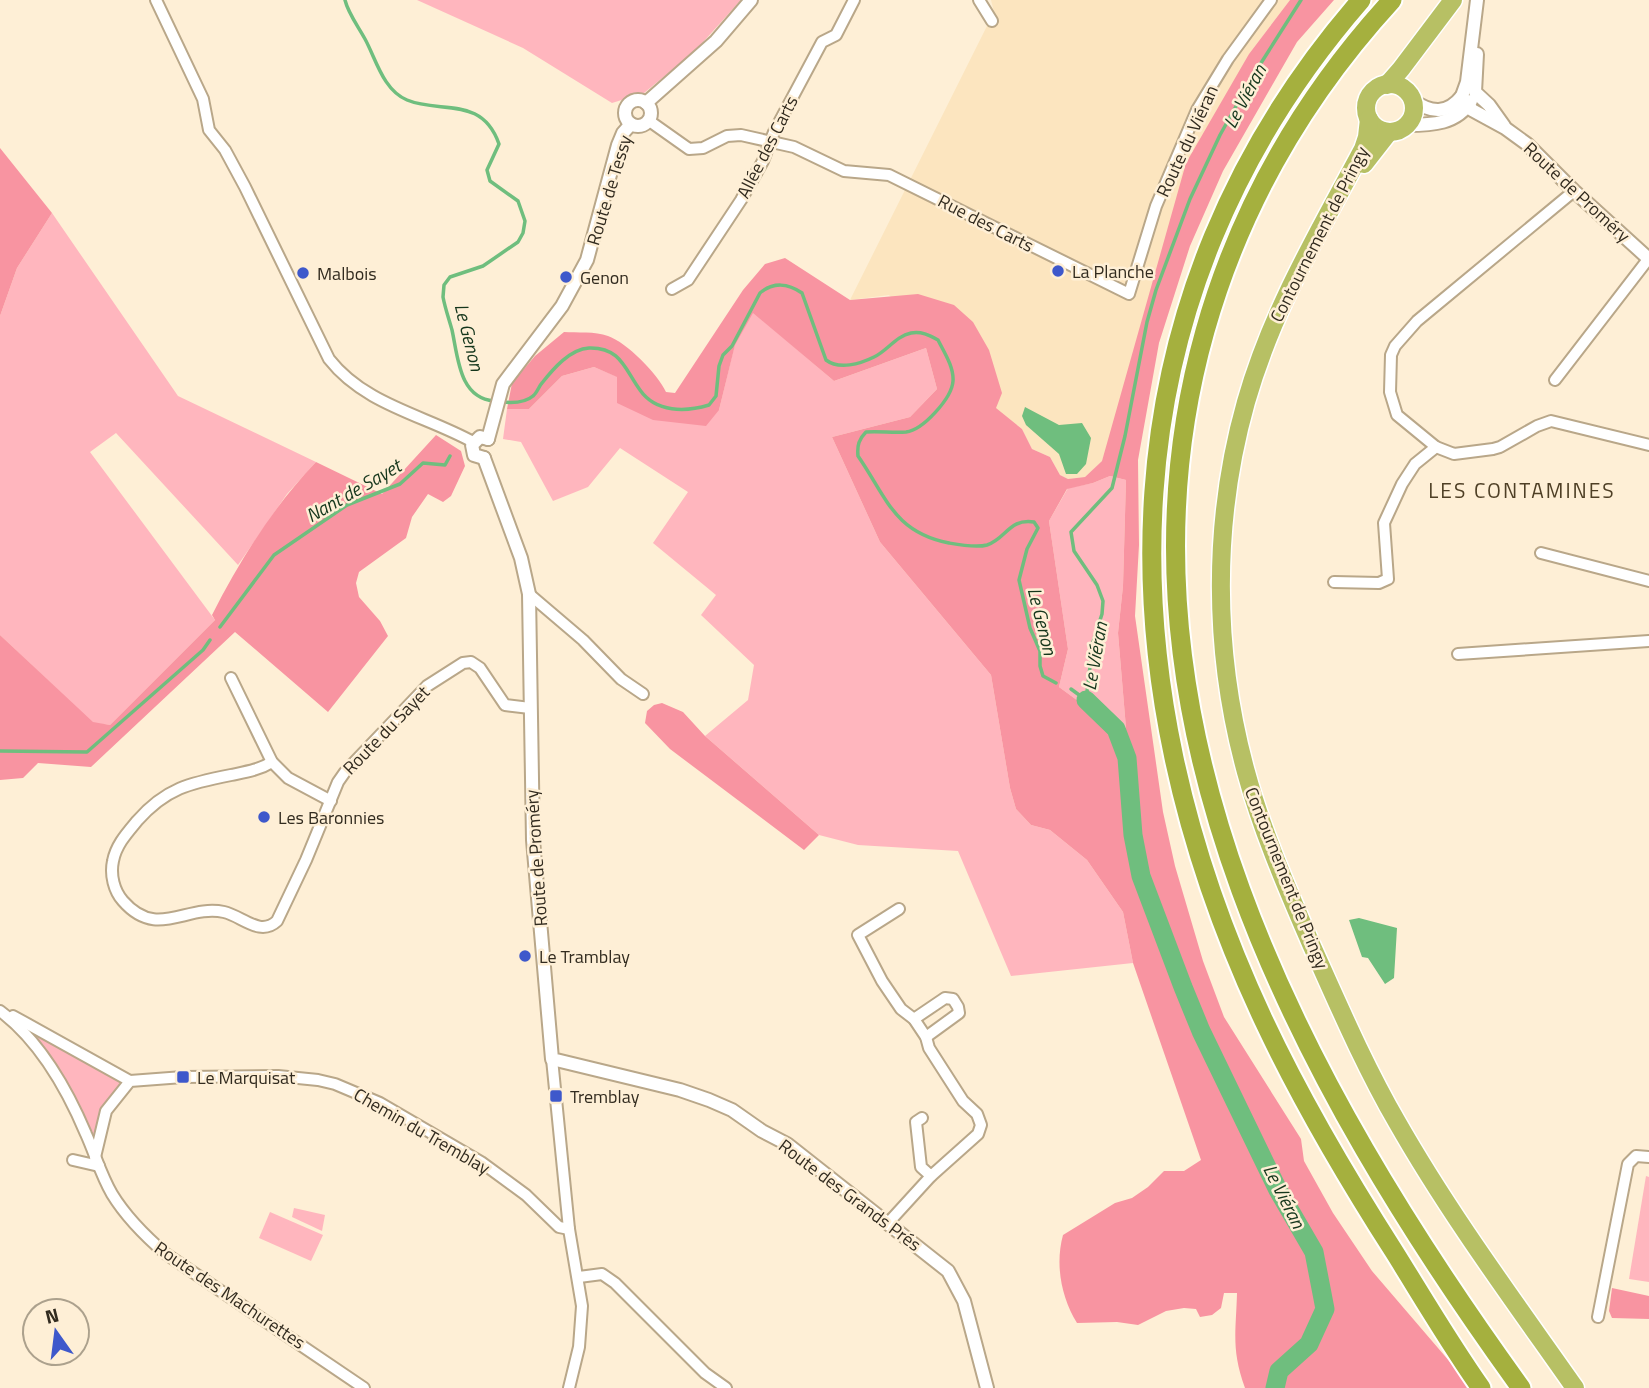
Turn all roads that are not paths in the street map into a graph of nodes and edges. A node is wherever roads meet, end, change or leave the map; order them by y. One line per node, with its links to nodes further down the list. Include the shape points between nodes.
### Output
1 (156, 0): 28 (street, via 203,99 209,130 245,187 329,359 349,382 378,400)
2 (751, 0): 15 (street, via 716,41)
3 (854, 0): 21 (street, Allée des Carts, via 835,35 822,42)
4 (979, 0): 10 (street)
5 (1271, 0): 25 (street, Route du Viéran, via 1197,110 1156,206)
6 (1361, 0): 56 (highway, via 1315,55 1270,122 1230,197 1195,281 1163,408 1153,490 1152,575 1156,651 1171,744 1224,925 1308,1110)
7 (1392, 0): 65 (highway, via 1303,114 1260,189 1223,273 1198,355 1182,443 1175,543 1178,629 1208,786 1231,864 1270,964 1317,1063 1377,1169)
8 (1453, 0): 11 (highway, Contournement de Pringy)
9 (1478, 0): 14 (street)
10 (992, 21)
11 (1435, 23): 12 (highway, Contournement de Pringy); 13 (highway, Contournement de Pringy, via 1413,71)
12 (1387, 85): 13 (highway, via 1400,86); 16 (highway, Contournement de Pringy, via 1369,97)
13 (1411, 98): 14 (street, via 1440,111); 19 (highway, Contournement de Pringy, via 1412,116)
14 (1468, 98): 19 (street, via 1455,117 1444,122); 22 (street, Route de Proméry, via 1534,150)
15 (646, 103): 17 (street); 18 (street, via 637,100 629,104 625,112)
16 (1369, 119): 20 (highway, Contournement de Pringy); 66 (highway, Contournement de Pringy, via 1363,149 1279,307 1240,425 1222,548 1222,624 1230,702 1246,773 1269,843 1372,1075 1457,1220)
17 (648, 120): 18 (street, via 640,126); 21 (street, Rue des Carts, via 689,149 734,135)
18 (631, 124): 27 (street, Route de Tessy, via 618,145 592,249 562,306 500,391)
19 (1407, 125): 20 (highway, Contournement de Pringy)
20 (1389, 132): 67 (highway, Contournement de Pringy, via 1367,158 1299,286 1270,353 1250,421 1237,484 1230,559 1232,640 1241,712 1277,839 1383,1078 1458,1205)
21 (771, 142): 24 (street, Allée des Carts, via 741,200 688,280); 25 (street, Rue des Carts, via 799,149 844,171 898,178)
22 (1574, 191): 23 (street, Route de Proméry); 30 (street, via 1424,315 1395,346 1389,363 1392,404 1397,415)
23 (1649, 258): 26 (street, Route de Proméry)
24 (672, 289)
25 (1129, 294)
26 (1555, 380)
27 (488, 439): 28 (street, via 480,437); 31 (street, via 492,452)
28 (473, 442): 31 (street, via 474,455)
29 (1649, 445): 30 (street, via 1551,421 1493,449 1454,454)
30 (1436, 447): 34 (street, via 1415,464 1384,523 1388,579)
31 (484, 458): 35 (street, Route de Proméry, via 521,558)
32 (1541, 553): 33 (street)
33 (1649, 581)
34 (1334, 582)
35 (529, 594): 39 (street); 40 (street, Route de Proméry)
36 (1649, 640): 37 (street)
37 (1458, 654)
38 (231, 678): 41 (street)
39 (643, 694)
40 (530, 708): 42 (street, Route du Sayet, via 505,705 477,666 463,663 427,686 382,732 341,777); 47 (street, Route de Proméry, via 533,840)
41 (271, 762): 42 (street, via 288,778); 42 (street, Route du Sayet, via 168,793 149,808 119,844 111,870 120,897 130,908 141,916 164,920 218,911 269,927 277,920)
42 (331, 801)
43 (899, 909): 45 (street, via 858,935 882,981 901,1009)
44 (2, 1012): 48 (street); 52 (street, Route des Machurettes, via 46,1061 72,1104)
45 (914, 1019): 46 (street); 46 (street, via 945,998 953,999 959,1013)
46 (926, 1037): 53 (street, via 981,1125)
47 (552, 1059): 54 (street, Route des Grands Prés, via 680,1090 732,1110 787,1144); 55 (street, Route de Proméry)
48 (130, 1082): 52 (street, via 106,1111); 55 (street, Chemin du Tremblay, via 252,1076 335,1084 380,1103 458,1147 506,1179 559,1227)
49 (922, 1118): 53 (street, via 916,1122 921,1167)
50 (1649, 1157): 58 (street, via 1636,1156 1628,1164)
51 (74, 1160): 52 (street)
52 (97, 1161): 59 (street, Route des Machurettes, via 122,1210 154,1244)
53 (931, 1176): 54 (street)
54 (889, 1222): 62 (street, Route des Grands Prés, via 944,1267 960,1289)
55 (569, 1229): 57 (street, Route de Proméry)
56 (1396, 1256): 63 (highway); 64 (highway)
57 (579, 1278): 60 (street, Route de Proméry, via 582,1328); 61 (street, via 602,1275 615,1283 705,1373)
58 (1598, 1317)
59 (364, 1388)
60 (569, 1388)
61 (726, 1388)
62 (987, 1388)
63 (1480, 1388)
64 (1494, 1388)
65 (1521, 1388)
66 (1576, 1388)
67 (1586, 1388)

